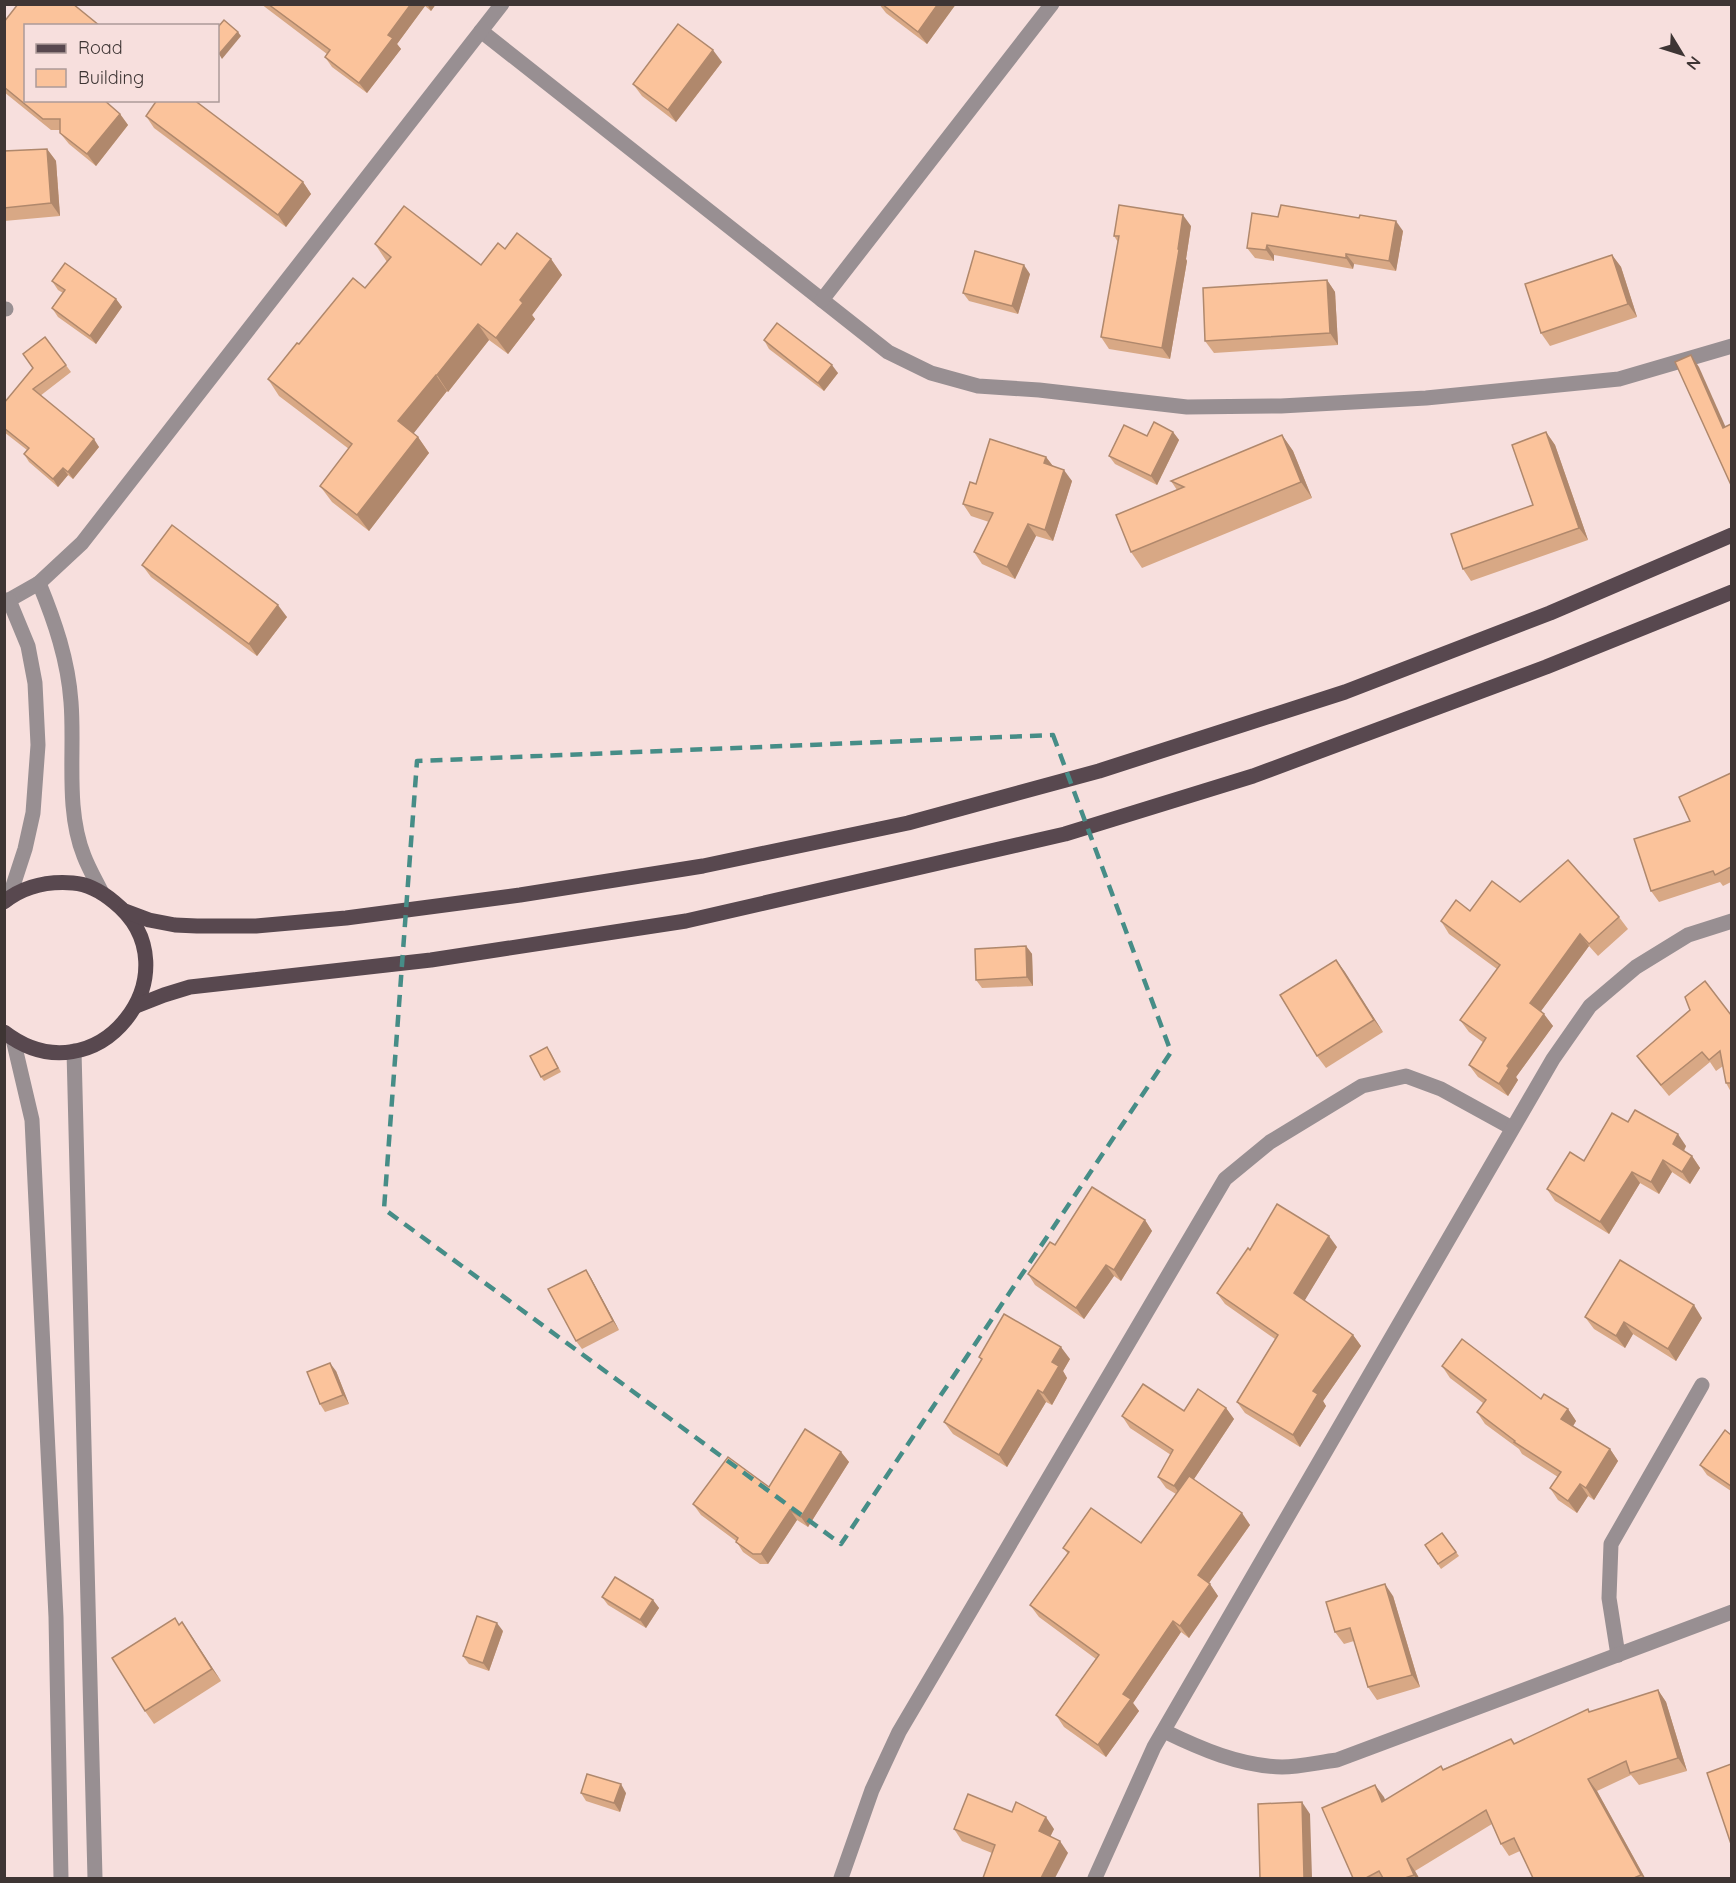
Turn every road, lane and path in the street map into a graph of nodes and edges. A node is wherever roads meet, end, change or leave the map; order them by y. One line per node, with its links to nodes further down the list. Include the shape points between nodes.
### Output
1 (502, 4): 3 (street)
2 (1052, 4): 4 (street)
3 (481, 31): 4 (street); 7 (street, via 82,543)
4 (822, 300): 5 (street, via 888,352 931,373 978,386 1187,407 1426,398 1619,379)
5 (1731, 346)
6 (1731, 535): 12 (main road, via 1550,613 1345,692 1099,771 908,823 703,866 346,918 256,926 197,926 149,920)
7 (39, 583): 9 (street); 10 (street, via 65,657 77,832 83,855)
8 (1731, 592): 14 (main road, via 1546,668 1253,776 1065,834 686,921 431,960 190,987)
9 (7, 600): 11 (street, via 28,646 35,683 38,745 33,813)
10 (102, 893): 11 (main road, via 80,884 55,881 31,887); 12 (main road)
11 (7, 900)
12 (125, 910): 14 (main road, via 138,932 145,957 144,982)
13 (1731, 921): 17 (street, via 1688,936 1636,967 1590,1006)
14 (136, 1006): 16 (main road, via 113,1034 98,1044)
15 (9, 1036): 16 (main road, via 46,1052); 22 (street, via 32,1120 56,1617)
16 (74, 1051): 23 (street)
17 (1512, 1128): 21 (street); 24 (street, via 1441,1089 1406,1076 1362,1086 1270,1142 1224,1179 898,1732 872,1790)
18 (1702, 1385): 20 (street, via 1611,1544 1609,1598)
19 (1731, 1612): 20 (street)
20 (1618, 1655): 21 (street, via 1337,1760 1283,1767 1242,1762 1204,1751)
21 (1164, 1731): 25 (street)
22 (61, 1878)
23 (95, 1878)
24 (841, 1878)
25 (1095, 1878)

